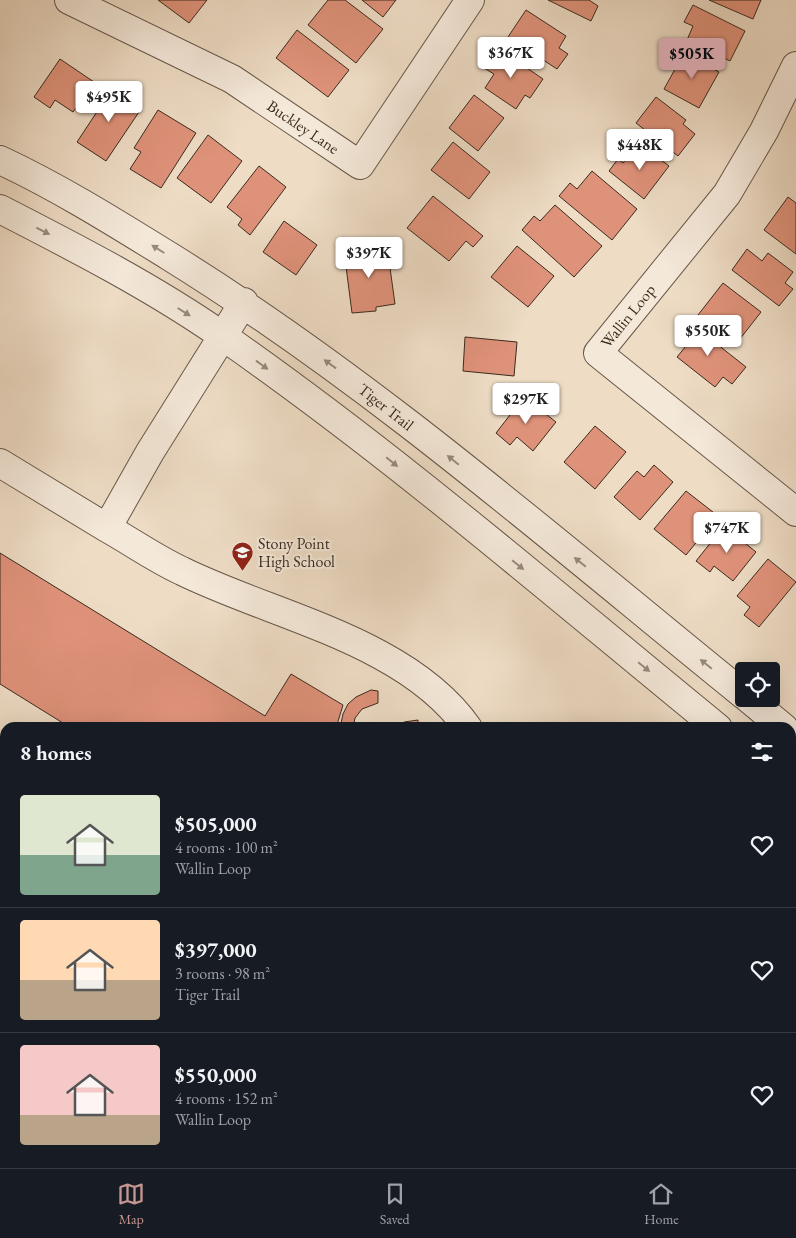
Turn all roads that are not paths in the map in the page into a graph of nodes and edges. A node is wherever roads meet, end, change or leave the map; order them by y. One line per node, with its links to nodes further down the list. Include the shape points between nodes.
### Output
1 (470, 0): 2 (street, Buckley Lane, via 360,165 232,79)
2 (79, 2)
3 (796, 66): 10 (street, Wallin Loop, via 764,131 727,194 598,353)
4 (9, 165): 5 (street); 7 (street, Tiger Trail, one-way to 4, via 126,230)
5 (0, 203)
6 (0, 209): 8 (street, one-way to 8, via 96,258)
7 (244, 302): 8 (street); 12 (street, Tiger Trail, one-way to 7, via 369,392)
8 (223, 336): 11 (street); 15 (street, one-way to 15, via 351,429)
9 (0, 463): 11 (street)
10 (796, 512)
11 (106, 528): 14 (street, via 182,571 380,654 423,680)
12 (735, 688)
13 (758, 707): 16 (street)
14 (464, 722)
15 (711, 722)
16 (777, 722)

